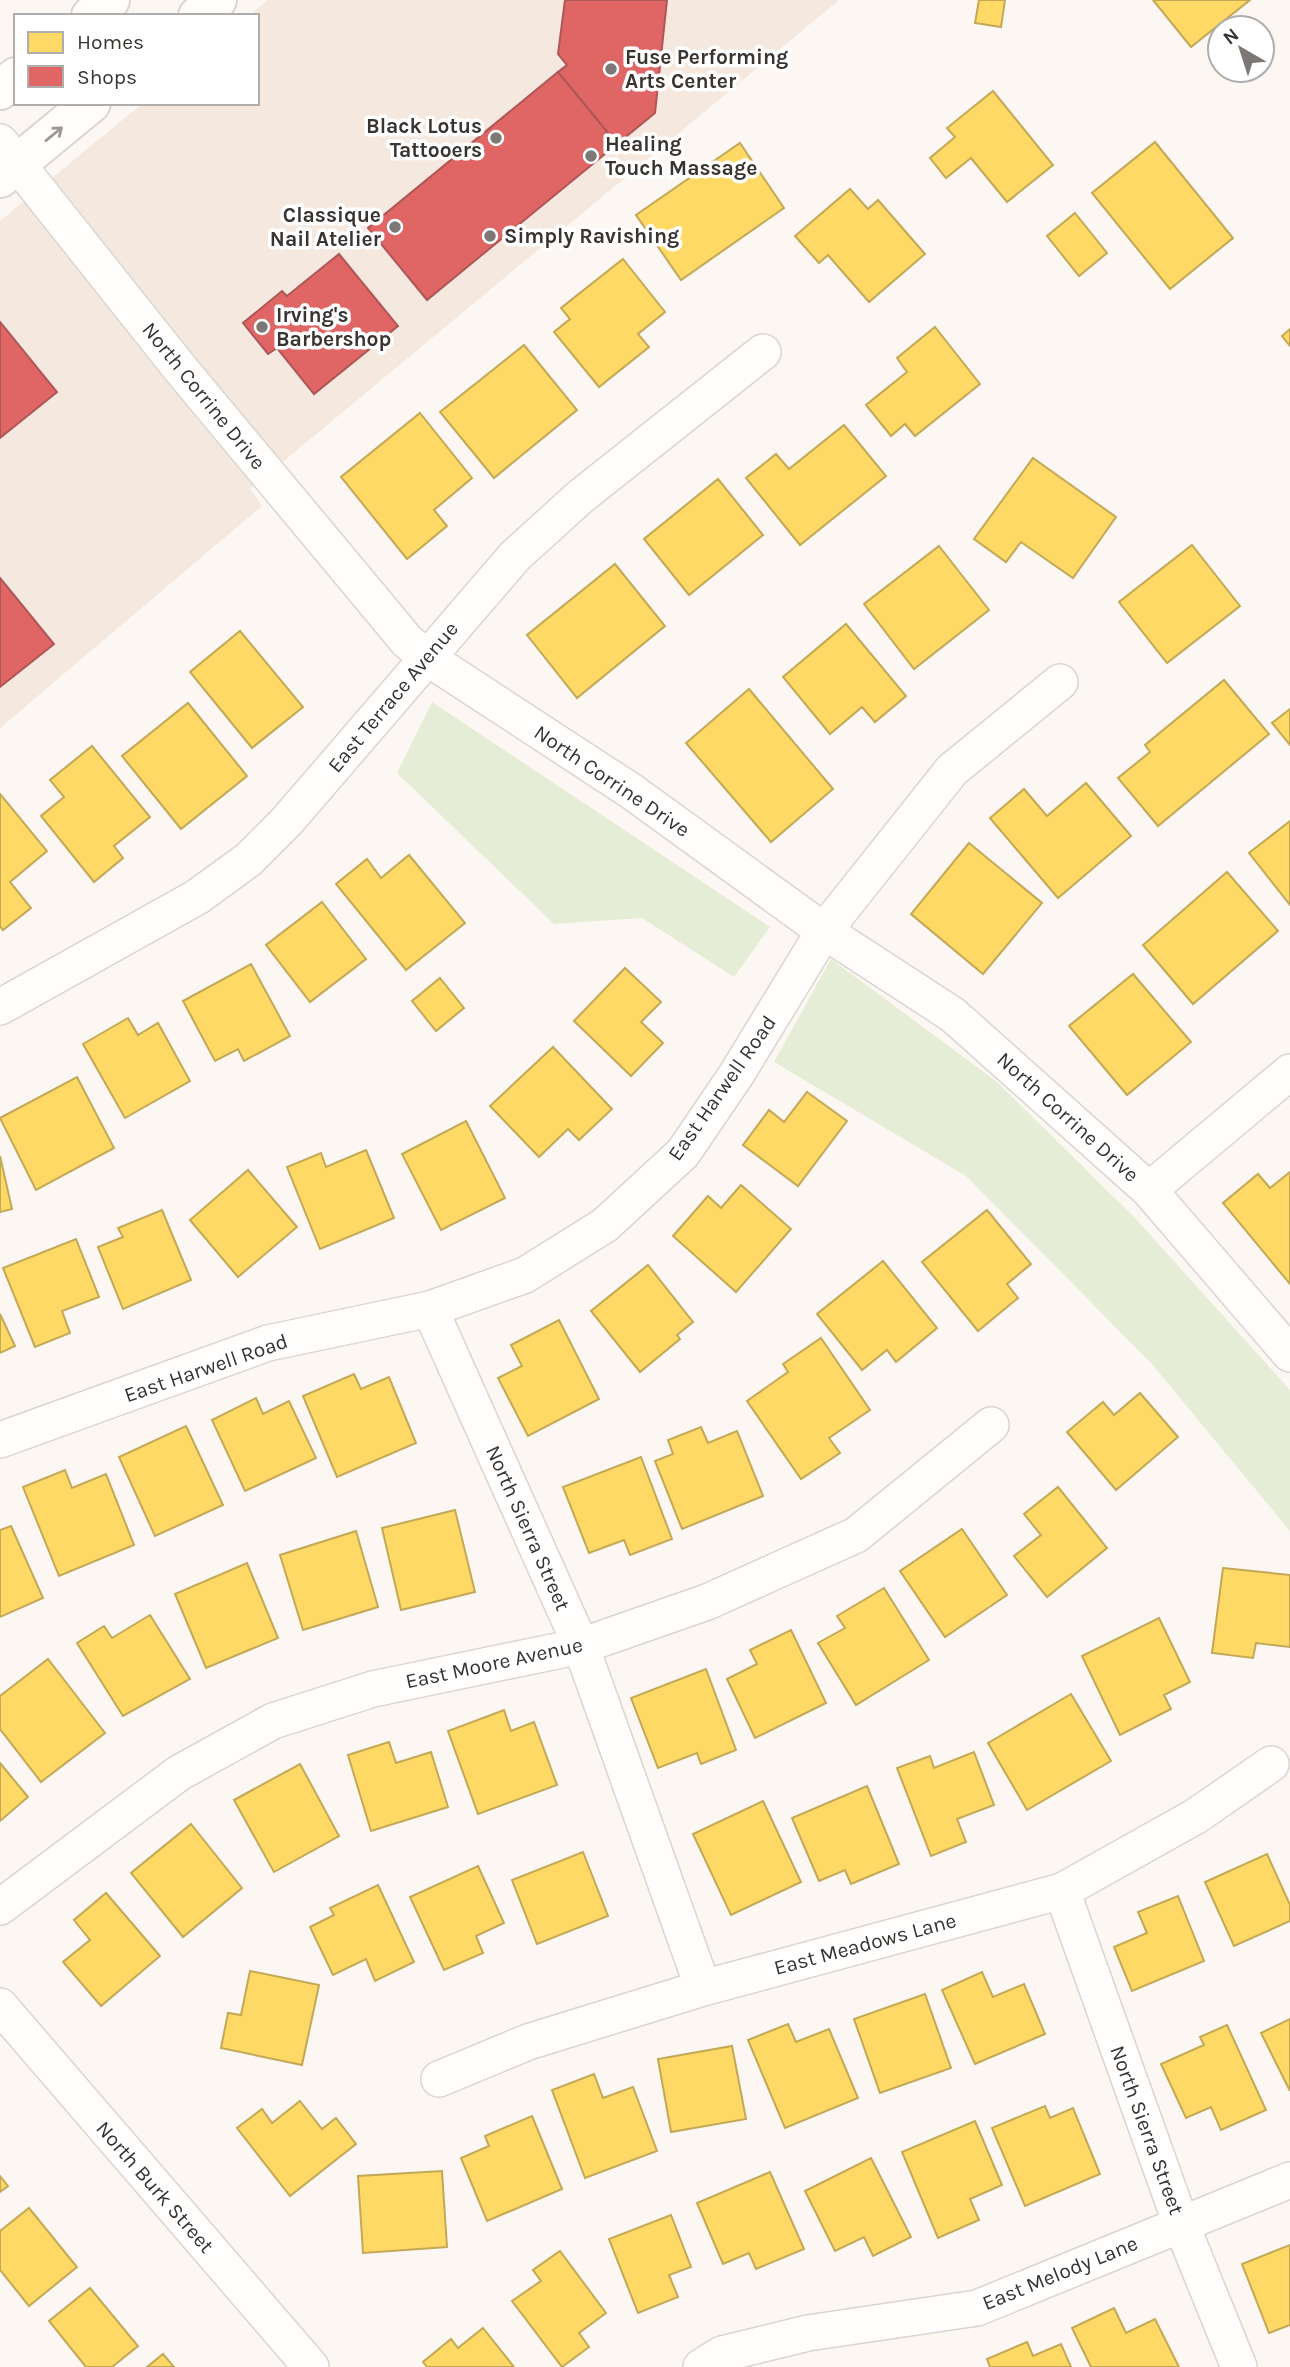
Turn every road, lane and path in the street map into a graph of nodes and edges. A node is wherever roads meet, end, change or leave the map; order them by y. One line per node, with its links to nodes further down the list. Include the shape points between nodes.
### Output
1 (110, 0): 3 (main road)
2 (217, 0): 4 (main road)
3 (93, 14)
4 (200, 14)
5 (14, 79): 6 (main road)
6 (0, 90)
7 (88, 105): 8 (main road, one-way to 7)
8 (6, 162): 10 (street, North Corrine Drive, via 382,615)
9 (762, 352): 10 (street, East Terrace Avenue, via 571,505 516,556)
10 (426, 657): 12 (street, North Corrine Drive, via 631,791); 13 (street, East Terrace Avenue, via 287,821 248,860 197,897)
11 (1060, 682): 12 (street, East Harwell Road, via 952,770)
12 (824, 931): 15 (street, North Corrine Drive, via 953,1014); 16 (street, East Harwell Road, via 682,1153 605,1225 525,1275)
13 (0, 1007)
14 (1290, 1072): 15 (street)
15 (1149, 1190): 17 (street, North Corrine Drive)
16 (430, 1308): 19 (street, East Harwell Road, via 268,1343); 20 (street, North Sierra Street)
17 (1290, 1354)
18 (991, 1425): 20 (street, East Moore Avenue, via 856,1535 707,1602)
19 (0, 1440)
20 (581, 1646): 23 (street, East Moore Avenue, via 373,1689 273,1721 179,1773); 24 (street, North Sierra Street)
21 (1271, 1764): 22 (street, East Meadows Lane, via 1196,1816)
22 (1062, 1891): 24 (street, East Meadows Lane); 28 (street, North Sierra Street)
23 (0, 1907)
24 (703, 1987): 26 (street, East Meadows Lane, via 528,2042)
25 (0, 2006): 29 (street, North Burk Street)
26 (439, 2079)
27 (1290, 2180): 28 (street, East Melody Lane)
28 (1181, 2224): 30 (street, East Melody Lane, via 977,2308 808,2333 722,2354); 31 (street, North Sierra Street)
29 (311, 2367)
30 (701, 2367)
31 (1239, 2367)

